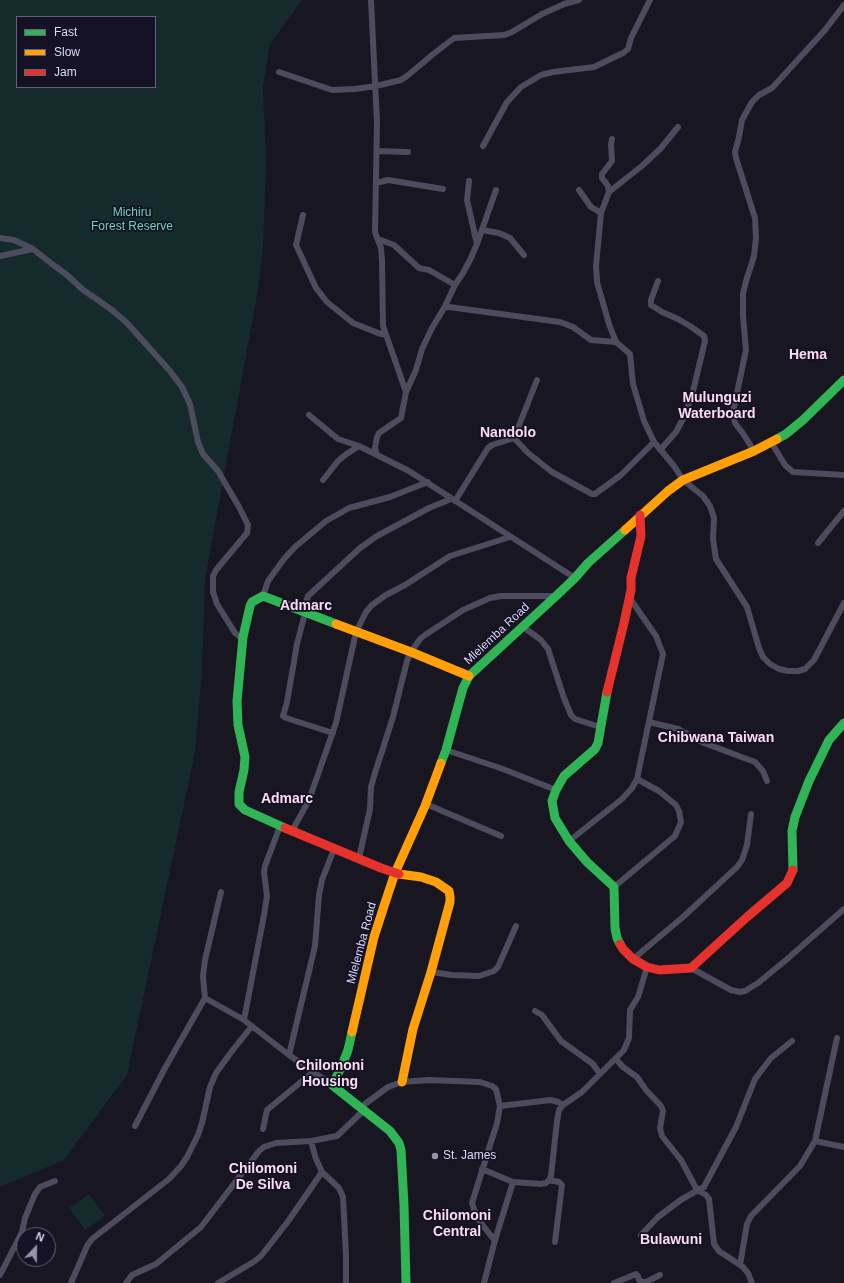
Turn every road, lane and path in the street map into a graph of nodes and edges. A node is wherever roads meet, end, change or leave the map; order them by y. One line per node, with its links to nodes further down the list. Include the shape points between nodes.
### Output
1 (371, 0): 6 (street)
2 (579, 0): 6 (street, via 542,14 504,35 454,38 401,80)
3 (650, 0): 9 (street, via 628,49 594,66 541,75 521,87 507,102)
4 (844, 5): 41 (street, via 825,30 772,88 752,102 742,120 735,152 755,218 756,238 754,256 743,294 746,350 733,412 735,423)
5 (279, 72): 6 (street, via 332,90)
6 (376, 86): 10 (street)
7 (678, 127): 17 (street, via 643,165)
8 (612, 139): 17 (street, via 612,161 602,174)
9 (483, 146)
10 (377, 151): 11 (street); 13 (street)
11 (408, 152)
12 (469, 181): 23 (street, via 467,200)
13 (376, 182): 14 (street, via 388,180); 22 (street, via 375,232)
14 (443, 189)
15 (496, 190): 20 (street)
16 (579, 190): 18 (street, via 591,207)
17 (609, 192): 18 (street)
18 (601, 213): 31 (street, via 597,282)
19 (303, 215): 30 (street, via 296,245 316,288 327,302 353,323)
20 (482, 230): 23 (street); 25 (street, via 510,238)
21 (0, 238): 24 (street, via 14,240)
22 (378, 239): 28 (street, via 394,245 419,268 429,270); 30 (street, via 381,248 382,314)
23 (477, 244): 28 (street)
24 (33, 249): 26 (street); 60 (street, via 127,323 182,388 190,404 203,454 218,471 248,525 247,533 213,576 213,592 218,604 235,633)
25 (524, 255)
26 (0, 256)
27 (658, 281): 40 (street, via 651,305 690,326 704,336 705,341 685,415 676,432)
28 (455, 285): 29 (street)
29 (444, 308): 31 (street, via 560,322 573,327 591,340); 34 (street, via 422,349)
30 (386, 335): 34 (street)
31 (616, 342): 37 (street, via 630,354 633,384 644,421)
32 (537, 380): 36 (street)
33 (844, 380): 38 (street, Mlelemba Road, via 794,428)
34 (406, 392): 42 (street, via 401,418 379,433 376,448)
35 (309, 415): 39 (street, via 338,439)
36 (514, 438): 37 (street, via 552,472 592,494 621,475); 47 (street, via 488,448)
37 (654, 442): 40 (street)
38 (772, 442): 41 (street, Mlelemba Road); 43 (street, via 785,465 793,472)
39 (359, 446): 42 (street); 44 (street, via 338,461)
40 (660, 450): 45 (street)
41 (754, 451): 45 (street, Mlelemba Road)
42 (378, 455): 46 (street)
43 (844, 475)
44 (323, 480)
45 (683, 480): 49 (street, Mlelemba Road); 56 (street, via 699,492 710,506 714,518 713,539 716,559 747,607 759,648 770,664 788,671 805,669 814,660)
46 (428, 482): 47 (street); 53 (street, via 350,508 326,521 284,559 268,581)
47 (453, 500): 50 (street); 57 (street, via 393,527 360,548 308,596)
48 (844, 511): 51 (street)
49 (640, 515): 52 (street, Mlelemba Road, via 588,563); 55 (street, via 641,536)
50 (510, 537): 52 (street); 59 (street, via 450,556 386,595 366,612)
51 (818, 543)
52 (576, 578): 54 (street, Mlelemba Road)
53 (263, 596): 57 (street); 60 (street, via 252,602)
54 (556, 596): 58 (street, Mlelemba Road); 61 (street, via 501,596 481,601 424,635)
55 (629, 597): 63 (street, via 656,636 663,654); 65 (street)
56 (844, 603)
57 (305, 613): 59 (street); 66 (street, via 283,716)
58 (522, 626): 62 (street, Mlelemba Road); 65 (street, via 541,640 548,649 564,698 574,719)
59 (356, 632): 61 (street); 66 (street)
60 (243, 637): 73 (street, via 237,701 238,725 245,757 239,804)
61 (411, 652): 62 (street); 78 (street, via 374,773)
62 (469, 676): 67 (street, Mlelemba Road, via 462,688)
63 (649, 722): 68 (street); 69 (street, via 678,729 704,743 755,762)
64 (844, 723): 86 (street, via 829,740 795,817 792,832 793,869 787,883)
65 (600, 727): 70 (street, via 595,749 566,773)
66 (332, 733): 74 (street, via 309,800)
67 (446, 750): 70 (street); 71 (street, Mlelemba Road)
68 (637, 779): 76 (street, via 622,799); 80 (street, via 659,791 676,805 681,822 675,836)
69 (767, 781)
70 (556, 790): 76 (street, via 552,801 553,812)
71 (426, 804): 75 (street); 79 (street, Mlelemba Road)
72 (751, 814): 84 (street, via 747,845 737,867)
73 (280, 826): 74 (street); 90 (street, via 265,866 264,915)
74 (292, 831): 77 (street)
75 (501, 836)
76 (569, 841): 80 (street)
77 (334, 849): 78 (street); 94 (street, via 322,880 315,946)
78 (360, 858): 79 (street)
79 (395, 874): 87 (street, via 421,877 436,882 444,887 450,897); 99 (street, Mlelemba Road, via 374,937 348,1050)
80 (614, 887): 84 (street, via 617,938)
81 (222, 892): 88 (street, via 204,967)
82 (844, 909): 86 (street, via 786,960 745,991 731,990)
83 (516, 926): 87 (street, via 494,971 479,976)
84 (633, 959): 85 (street)
85 (647, 967): 86 (street, via 667,970); 95 (street, via 638,997 630,1010 628,1044)
86 (691, 968)
87 (431, 972): 98 (street, via 413,1029)
88 (205, 998): 90 (street); 103 (street)
89 (535, 1011): 97 (street, via 542,1015 561,1041 593,1064)
90 (244, 1020): 91 (street)
91 (252, 1026): 94 (street); 120 (street, via 216,1073 198,1135 181,1166 92,1239)
92 (838, 1038): 106 (street)
93 (792, 1041): 113 (street, via 771,1058 755,1079 736,1127 710,1178 704,1187)
94 (289, 1055): 96 (street)
95 (616, 1059): 97 (street); 113 (street, via 637,1077 661,1106 662,1136 681,1160)
96 (313, 1072): 99 (street); 104 (street, via 267,1110)
97 (600, 1074): 100 (street, via 579,1095)
98 (402, 1082): 101 (street, via 435,1080 487,1083 496,1089); 102 (street, via 388,1087)
99 (332, 1085): 102 (street)
100 (563, 1105): 101 (street, via 550,1100); 110 (street, via 556,1121)
101 (500, 1106): 108 (street)
102 (362, 1109): 105 (street, via 337,1136); 124 (street, via 390,1131 401,1150)
103 (135, 1126)
104 (263, 1129)
105 (311, 1141): 109 (street); 121 (street, via 276,1142 264,1147 201,1227 156,1264 132,1275)
106 (815, 1141): 107 (street); 117 (street, via 800,1166 751,1216 747,1224)
107 (844, 1147)
108 (482, 1169): 112 (street); 115 (street, via 472,1203 474,1212)
109 (322, 1172): 122 (street, via 261,1256); 123 (street, via 339,1188 343,1197)
110 (549, 1180): 112 (street, via 537,1184); 116 (street, via 562,1185)
111 (55, 1182): 119 (street, via 40,1187 35,1194 22,1232)
112 (513, 1182): 115 (street)
113 (698, 1190): 114 (street, via 658,1217); 117 (street, via 708,1199 714,1244 719,1251)
114 (641, 1235)
115 (495, 1241): 125 (street)
116 (555, 1242)
117 (740, 1265): 127 (street, via 748,1273)
118 (660, 1274): 126 (street, via 646,1282 642,1282 636,1274)
119 (0, 1275)
120 (70, 1283)
121 (126, 1283)
122 (218, 1283)
123 (346, 1283)
124 (406, 1283)
125 (484, 1283)
126 (614, 1283)
127 (752, 1283)

